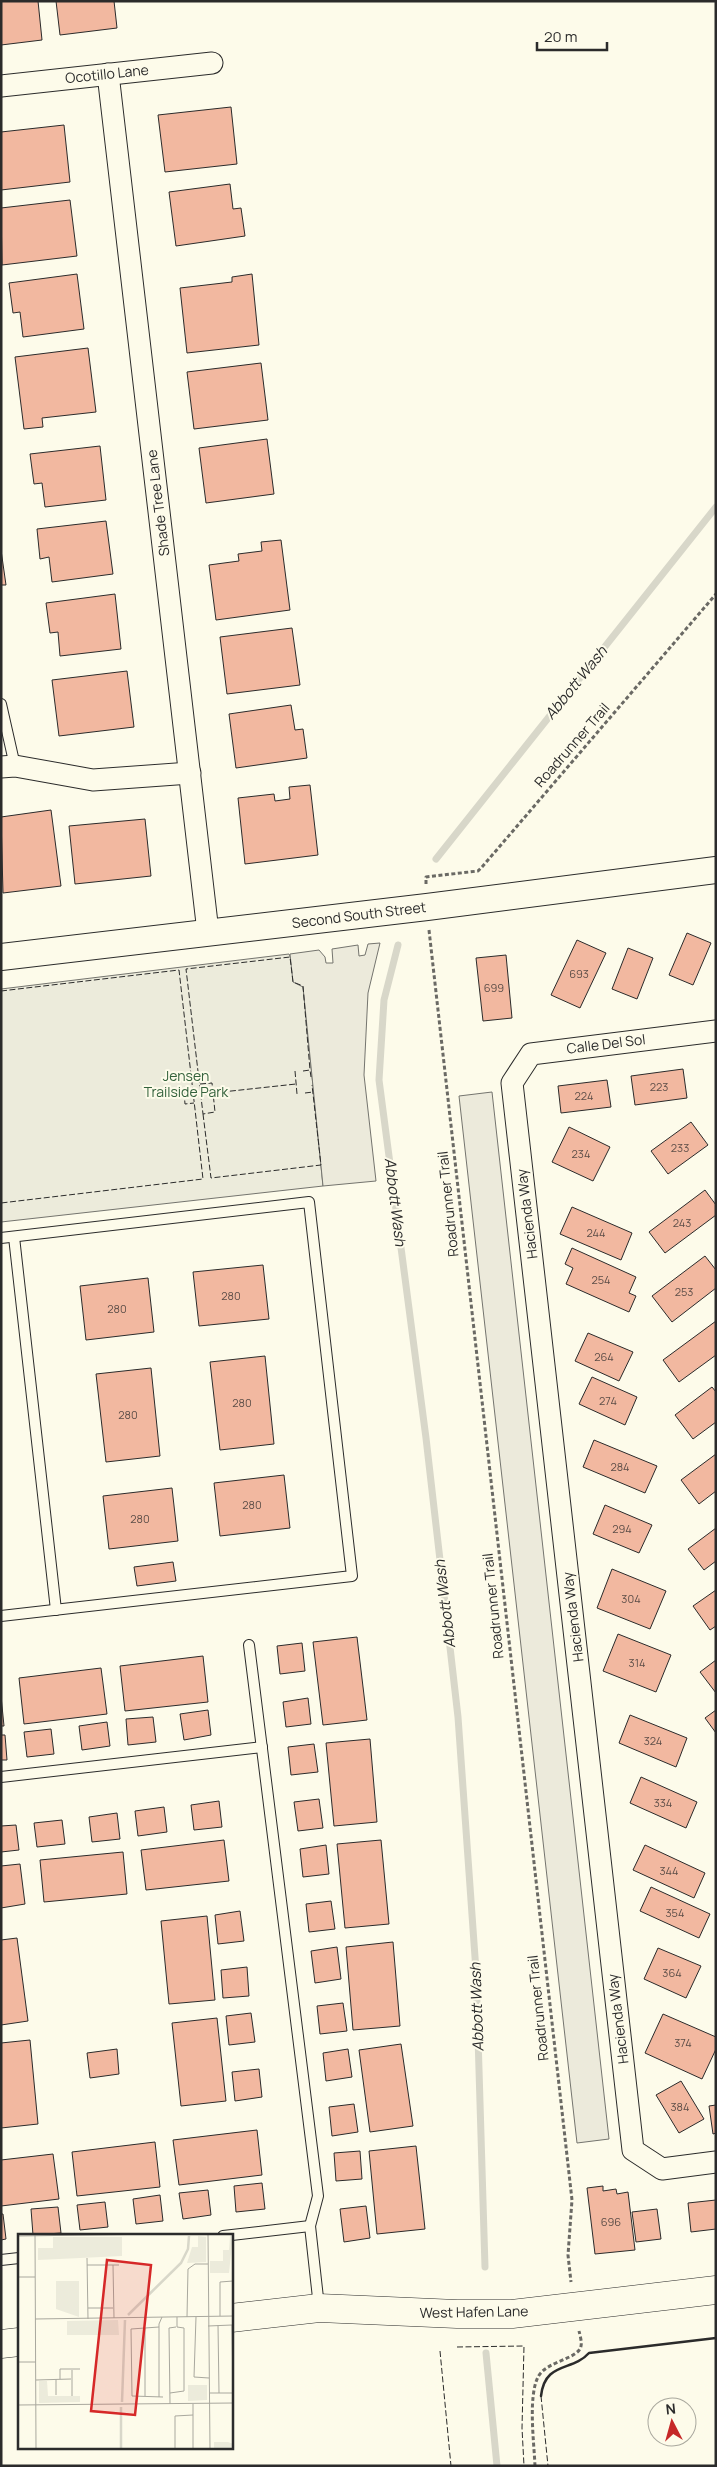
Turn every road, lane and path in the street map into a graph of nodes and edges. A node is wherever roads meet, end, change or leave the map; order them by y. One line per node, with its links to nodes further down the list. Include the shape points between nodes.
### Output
1 (212, 63): 2 (street, Ocotillo Lane)
2 (108, 74): 3 (street, Ocotillo Lane); 7 (street, Shade Tree Lane)
3 (1, 86)
4 (716, 594): 9 (path, Roadrunner Trail, via 478,871)
5 (1, 704): 6 (lane)
6 (8, 766): 7 (street, via 93,780)
7 (190, 772): 10 (street, Shade Tree Lane)
8 (716, 870): 10 (street, Second South Street)
9 (426, 877)
10 (208, 932): 12 (street, Second South Street)
11 (429, 934): 27 (path, Roadrunner Trail, via 572,2200 568,2255)
12 (1, 957)
13 (716, 1031): 14 (street, Calle Del Sol, via 531,1054)
14 (512, 1083): 22 (street, Hacienda Way, via 633,2150 662,2169)
15 (14, 1237): 16 (lane); 17 (lane); 17 (lane, via 309,1202 352,1576)
16 (1, 1238)
17 (56, 1610): 18 (lane)
18 (1, 1616)
19 (249, 1645): 20 (lane)
20 (262, 1747): 21 (lane); 23 (lane, via 318,2196)
21 (1, 1777)
22 (716, 2162)
23 (310, 2226): 24 (lane); 29 (lane)
24 (232, 2235)
25 (18, 2258): 26 (lane)
26 (1, 2260)
27 (570, 2276)
28 (716, 2290): 29 (main road, West Hafen Lane, via 512,2314)
29 (319, 2308): 30 (main road, West Hafen Lane)
30 (232, 2318)
31 (580, 2337): 34 (path, via 581,2347 576,2354 545,2368 538,2377 533,2406)
32 (18, 2342): 33 (main road)
33 (1, 2344)
34 (535, 2466)

